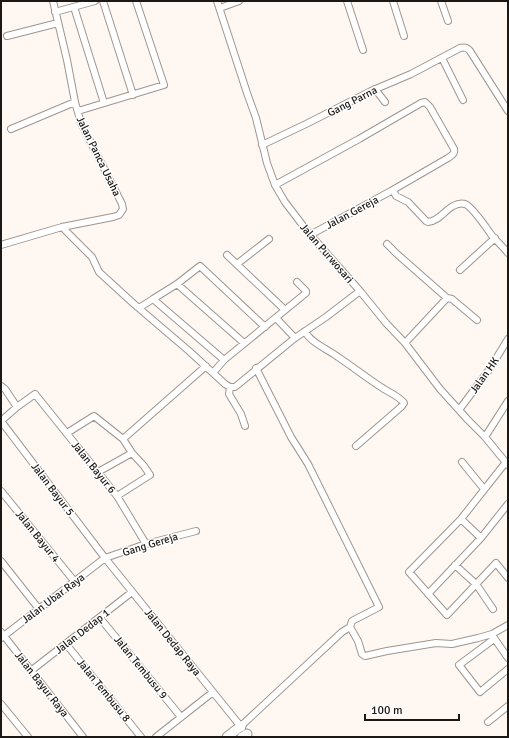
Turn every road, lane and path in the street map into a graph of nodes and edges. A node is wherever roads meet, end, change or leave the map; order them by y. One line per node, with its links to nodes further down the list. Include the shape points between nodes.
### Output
1 (53, 1): 13 (street, Jalan Panca Usaha)
2 (95, 1): 10 (street)
3 (103, 1): 21 (street)
4 (136, 1): 21 (street, via 164,85)
5 (217, 1): 12 (street, Jalan Purwosari)
6 (239, 1): 12 (street)
7 (347, 1): 18 (street)
8 (394, 1): 17 (street)
9 (441, 1): 14 (street)
10 (88, 2): 11 (street)
11 (74, 7): 13 (street); 25 (street)
12 (220, 8): 29 (street, Jalan Purwosari, via 256,118)
13 (55, 12): 15 (street, Jalan Panca Usaha)
14 (448, 21)
15 (58, 23): 16 (street); 23 (street, Jalan Panca Usaha)
16 (7, 36)
17 (404, 36)
18 (363, 50)
19 (442, 58): 20 (street, Gang Parna); 22 (street); 27 (street, Gang Parna, via 460,48 468,49)
20 (375, 89): 24 (street); 29 (street, Gang Parna)
21 (133, 95): 25 (street)
22 (463, 100)
23 (75, 102): 26 (street, Jalan Panca Usaha); 28 (street)
24 (385, 102)
25 (104, 103): 26 (street)
26 (78, 111): 32 (street, Jalan Panca Usaha, via 81,123 123,209 119,215 113,217)
27 (508, 111)
28 (11, 129)
29 (262, 145): 30 (street, Jalan Purwosari)
30 (275, 184): 31 (street, Jalan Gereja, via 425,102 454,149 454,154); 33 (street, Jalan Purwosari)
31 (393, 190): 33 (street, Jalan Gereja); 34 (street, via 396,196 408,202 428,222 442,216 451,207 465,204)
32 (62, 227): 37 (street, Jalan Panca Usaha); 47 (street, via 92,257 99,272)
33 (310, 235): 44 (street, Jalan Purwosari)
34 (495, 238): 38 (street); 41 (street)
35 (269, 239): 40 (street)
36 (387, 244): 45 (street)
37 (1, 245)
38 (508, 253)
39 (227, 255): 40 (street)
40 (237, 264): 48 (street)
41 (460, 270)
42 (297, 282): 48 (street, via 306,293)
43 (177, 284): 46 (street); 51 (street, via 200,266); 55 (street)
44 (360, 291): 52 (street); 56 (street, Jalan Purwosari)
45 (447, 298): 50 (street, via 452,299); 56 (street)
46 (153, 299): 47 (street); 57 (street)
47 (139, 308): 58 (street)
48 (285, 310): 49 (street)
49 (276, 318): 51 (street); 53 (street)
50 (477, 320)
51 (265, 327): 55 (street)
52 (305, 331): 53 (street); 71 (street, via 306,335 320,346 404,403)
53 (295, 338): 59 (street)
54 (508, 339): 65 (street, Jalan HK)
55 (244, 343): 57 (street)
56 (404, 343): 65 (street, Jalan Purwosari)
57 (224, 360): 60 (street)
58 (206, 366): 60 (street); 70 (street)
59 (256, 368): 62 (street, via 235,387); 96 (street, via 291,437 308,464 379,606 352,621)
60 (213, 373): 62 (street)
61 (1, 386): 64 (street)
62 (230, 388): 67 (street, via 228,394 241,414)
63 (508, 401): 69 (street)
64 (17, 407): 66 (street); 68 (street, Jalan Bayur 6, via 35,394)
65 (459, 410): 69 (street, Jalan Purwosari)
66 (1, 421): 84 (street, Jalan Bayur 5)
67 (245, 426)
68 (67, 433): 70 (street, via 94,416); 75 (street, Jalan Bayur 6)
69 (485, 437): 74 (street, Jalan Purwosari)
70 (123, 439): 72 (street)
71 (356, 446)
72 (132, 453): 75 (street); 78 (street, via 150,475)
73 (462, 462): 76 (street)
74 (507, 463): 76 (street)
75 (98, 472): 78 (street, Jalan Bayur 6)
76 (484, 489): 80 (street)
77 (1, 491): 88 (street, Jalan Bayur 4)
78 (118, 496): 83 (street, Jalan Bayur 6)
79 (508, 504): 82 (street)
80 (461, 519): 82 (street); 91 (street, via 409,572)
81 (196, 531): 83 (street, Gang Gereja)
82 (481, 538): 86 (street)
83 (146, 544): 84 (street, Gang Gereja)
84 (105, 558): 88 (street, Jalan Ubar Raya); 90 (street, Jalan Dedap Raya)
85 (1, 561): 92 (street)
86 (455, 565): 89 (street); 91 (street)
87 (508, 578): 89 (street, via 496,563)
88 (75, 582): 92 (street, Jalan Ubar Raya)
89 (476, 584): 91 (street, via 447,615); 93 (street)
90 (132, 592): 94 (street, Jalan Dedap 1); 103 (street, Jalan Dedap Raya)
91 (428, 594)
92 (39, 609): 97 (street, Jalan Ubar Raya)
93 (493, 609)
94 (100, 618): 99 (street, Jalan Dedap 1); 106 (street, Jalan Tembusu 9)
95 (508, 625): 98 (street)
96 (350, 627): 98 (street, via 364,656); 108 (street, via 342,632)
97 (2, 635): 101 (street, Jalan Bayur Raya)
98 (493, 636): 100 (street); 102 (street, via 459,665 480,692)
99 (66, 644): 101 (street, Jalan Dedap 1); 112 (street, Jalan Tembusu 8)
100 (508, 658)
101 (32, 670): 111 (street, Jalan Bayur Raya)
102 (508, 670)
103 (213, 692): 106 (street); 108 (street, Jalan Dedap Raya)
104 (1, 704): 110 (street)
105 (508, 706): 107 (street)
106 (181, 717): 113 (street)
107 (488, 722)
108 (245, 733): 109 (street)
109 (231, 736)
110 (28, 737)
111 (84, 737)
112 (141, 737)
113 (156, 737)

